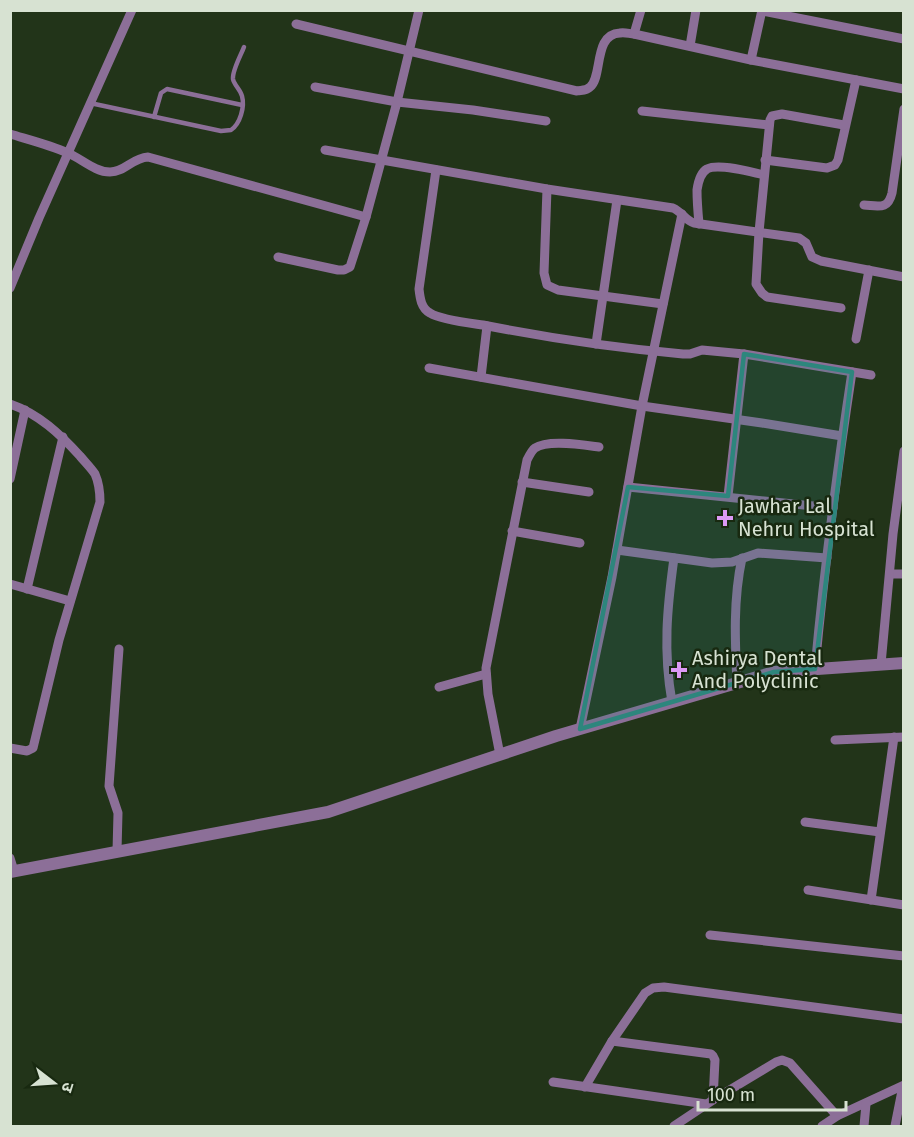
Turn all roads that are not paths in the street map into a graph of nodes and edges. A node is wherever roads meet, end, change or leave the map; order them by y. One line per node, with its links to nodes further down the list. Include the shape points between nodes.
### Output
1 (132, 10): 17 (street)
2 (419, 10): 11 (street)
3 (641, 10): 7 (street)
4 (696, 10): 9 (street)
5 (762, 11): 8 (street); 12 (street)
6 (296, 24): 11 (street)
7 (634, 34): 9 (street); 11 (street, via 619,32 610,36 601,53 594,83 577,91)
8 (903, 39)
9 (690, 46): 12 (street)
10 (244, 47): 18 (lane, via 233,76)
11 (410, 51): 16 (street)
12 (752, 60): 13 (street)
13 (856, 80): 15 (street); 24 (street)
14 (315, 87): 16 (street)
15 (903, 89)
16 (397, 102): 22 (street); 28 (street)
17 (90, 103): 21 (lane); 27 (street)
18 (242, 105): 21 (lane, via 237,124 227,131); 21 (lane, via 166,89 161,93)
19 (903, 109): 34 (street, via 890,200 882,206)
20 (642, 111): 23 (street)
21 (154, 117)
22 (546, 121)
23 (769, 125): 24 (street, via 772,116 782,114); 29 (street)
24 (844, 125): 29 (street, via 838,160 832,167)
25 (10, 134): 27 (street)
26 (325, 150): 28 (street)
27 (69, 153): 36 (street, via 108,172 117,172 148,157); 42 (street)
28 (381, 160): 30 (street); 36 (street)
29 (765, 160): 31 (street)
30 (436, 170): 32 (street); 46 (street, via 419,289 422,304 438,317)
31 (764, 175): 37 (street, via 720,167 703,172 697,190); 38 (street)
32 (547, 189): 33 (street); 43 (street, via 545,280 558,290)
33 (617, 200): 35 (street, via 674,208); 43 (street)
34 (864, 205)
35 (682, 214): 37 (street); 44 (street)
36 (366, 217): 39 (street, via 347,269)
37 (699, 224): 38 (street)
38 (759, 232): 40 (street, via 799,238 816,260); 45 (street, via 756,284 762,293)
39 (278, 257)
40 (869, 270): 41 (street); 47 (street)
41 (903, 277)
42 (10, 288)
43 (602, 296): 44 (street); 48 (street)
44 (663, 304): 49 (street)
45 (841, 308)
46 (487, 326): 48 (street); 54 (street)
47 (856, 339)
48 (596, 344): 49 (street)
49 (654, 351): 50 (street); 56 (street)
50 (744, 354): 52 (street); 58 (street)
51 (429, 368): 54 (street)
52 (852, 372): 53 (street); 60 (street)
53 (871, 375)
54 (481, 377): 56 (street)
55 (10, 404): 57 (street)
56 (642, 406): 58 (street); 65 (street)
57 (26, 410): 59 (street); 63 (street)
58 (737, 420): 60 (street); 68 (street)
59 (63, 436): 79 (street); 80 (street, via 95,474 100,491)
60 (842, 436): 69 (street)
61 (599, 447): 64 (street, via 553,443 534,448)
62 (903, 451): 66 (street)
63 (10, 479)
64 (522, 482): 67 (street); 70 (street)
65 (628, 486): 68 (street); 72 (street)
66 (901, 486): 76 (street)
67 (589, 492)
68 (728, 496): 69 (street)
69 (833, 508): 75 (street)
70 (512, 531): 71 (street); 85 (street)
71 (580, 543)
72 (617, 550): 73 (street); 89 (street)
73 (674, 558): 74 (street, via 712,563); 88 (street, via 666,645)
74 (742, 558): 75 (street, via 758,553); 86 (street, via 735,607)
75 (827, 558): 84 (street)
76 (890, 574): 77 (street); 83 (street)
77 (903, 574)
78 (11, 587): 79 (street)
79 (27, 589): 80 (street)
80 (70, 601): 92 (street, via 33,748)
81 (119, 649): 96 (street, via 109,786 118,813)
82 (903, 663): 83 (street)
83 (881, 664): 84 (street)
84 (815, 669): 86 (street, via 774,672)
85 (486, 674): 87 (street); 93 (street)
86 (737, 684): 88 (street)
87 (439, 687)
88 (672, 702): 89 (street)
89 (580, 729): 93 (street)
90 (899, 737): 91 (street); 95 (street)
91 (835, 740)
92 (10, 748)
93 (500, 755): 96 (street, via 328,812)
94 (805, 822): 95 (street)
95 (880, 832): 100 (street)
96 (117, 851): 98 (street)
97 (10, 858): 98 (street)
98 (12, 872)
99 (808, 890): 100 (street)
100 (871, 900): 101 (street)
101 (903, 906)
102 (710, 935): 103 (street)
103 (903, 956)
104 (903, 1019): 105 (street, via 657,987 645,993)
105 (612, 1041): 108 (street); 109 (street, via 711,1054 715,1060)
106 (553, 1082): 108 (street)
107 (903, 1086): 110 (street); 112 (street)
108 (585, 1088): 109 (street)
109 (710, 1102): 111 (street, via 776,1062 786,1061); 113 (street)
110 (866, 1104): 111 (street); 115 (street)
111 (837, 1116): 114 (street)
112 (898, 1124)
113 (674, 1126)
114 (822, 1126)
115 (864, 1126)

